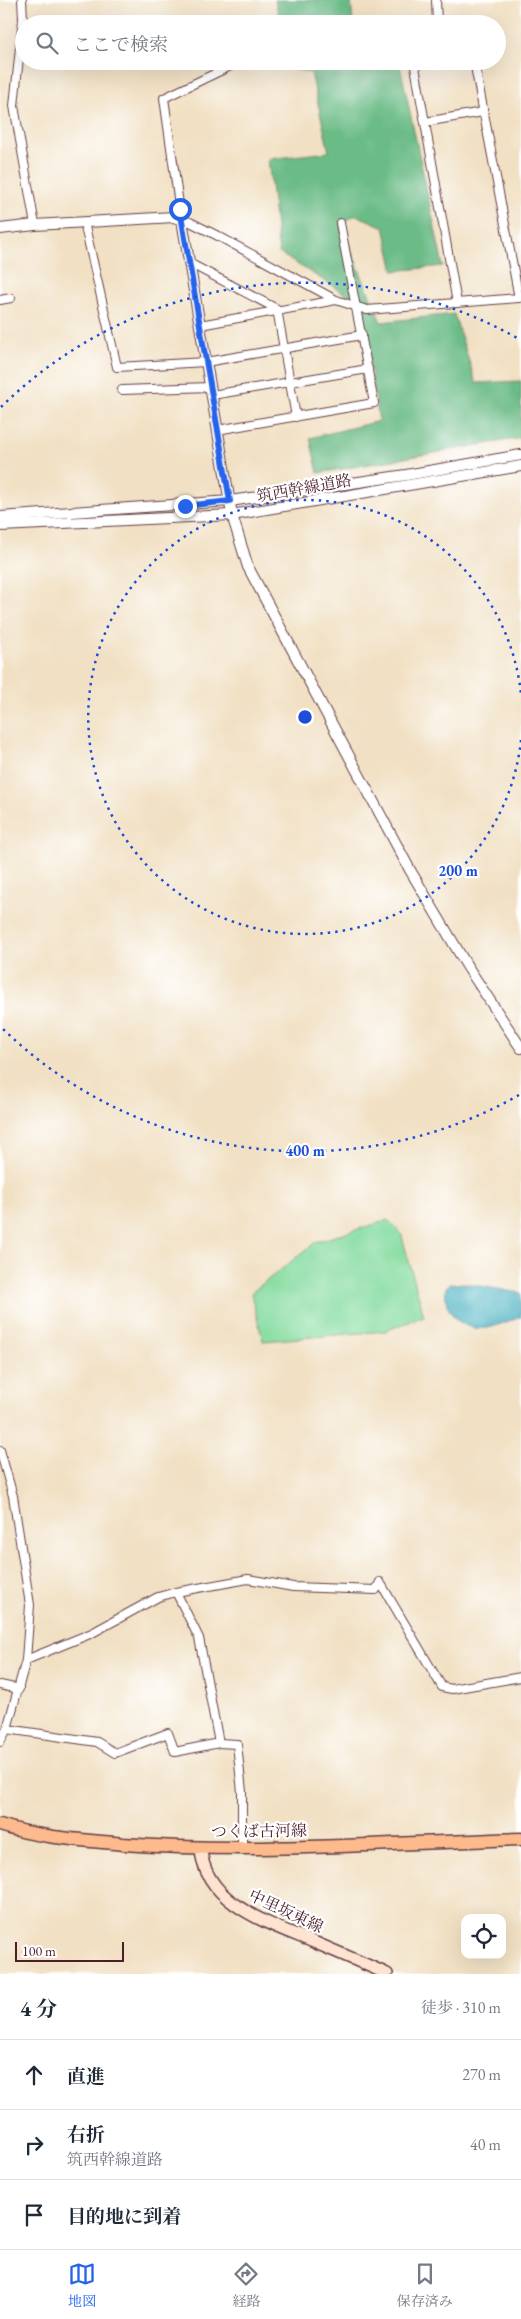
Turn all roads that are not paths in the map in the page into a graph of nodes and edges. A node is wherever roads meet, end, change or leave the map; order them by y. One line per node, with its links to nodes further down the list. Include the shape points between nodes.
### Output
1 (22, 0): 3 (street)
2 (436, 0): 4 (street)
3 (23, 15)
4 (437, 15)
5 (18, 70): 14 (street, via 14,106)
6 (222, 70): 11 (street, via 164,98)
7 (416, 70): 10 (street)
8 (476, 70): 9 (street)
9 (483, 112): 10 (street); 20 (street, via 519,298)
10 (425, 122): 20 (street)
11 (181, 220): 12 (street, via 174,217); 16 (street); 19 (street, via 218,236)
12 (84, 222): 14 (street); 26 (street, via 117,367)
13 (340, 224): 21 (street)
14 (35, 225): 15 (street)
15 (0, 230)
16 (189, 263): 22 (street); 23 (street)
17 (11, 298): 18 (street)
18 (0, 300)
19 (336, 300): 21 (street); 22 (street)
20 (456, 303): 21 (street)
21 (358, 308): 24 (street)
22 (277, 309): 23 (street); 25 (street)
23 (200, 325): 26 (street)
24 (362, 335): 25 (street); 27 (street)
25 (285, 347): 26 (street); 28 (street)
26 (206, 362): 30 (street)
27 (368, 370): 28 (street); 31 (street, via 374,403)
28 (290, 382): 30 (street); 31 (street)
29 (122, 390): 30 (street)
30 (211, 391): 32 (street)
31 (296, 417): 32 (street)
32 (217, 430): 35 (street)
33 (521, 455): 35 (street, 筑西幹線道路)
34 (521, 466): 36 (street, 筑西幹線道路)
35 (230, 501): 36 (street); 37 (street, 筑西幹線道路)
36 (232, 515): 38 (street, 筑西幹線道路); 39 (street, via 257,586 382,819 462,958)
37 (0, 517)
38 (0, 526)
39 (521, 1048)
40 (0, 1450): 42 (street, via 13,1496 27,1580 30,1605)
41 (176, 1592): 42 (street, via 158,1597 92,1632); 43 (street, via 248,1579 293,1587 376,1590 380,1582 442,1687 452,1690); 48 (street, via 199,1638)
42 (26, 1660): 45 (street)
43 (521, 1677)
44 (0, 1685): 45 (street)
45 (19, 1688): 46 (street)
46 (7, 1729): 47 (street); 48 (street, via 97,1742 115,1753 168,1733 175,1752)
47 (0, 1742)
48 (219, 1743): 52 (street, via 236,1744 242,1792)
49 (0, 1825): 51 (main road, つくば古河線, via 36,1834 90,1841)
50 (521, 1839): 52 (main road, つくば古河線)
51 (201, 1848): 52 (main road, つくば古河線); 53 (main road, 中里坂東線, via 206,1873 236,1905)
52 (242, 1848)
53 (386, 1974)

